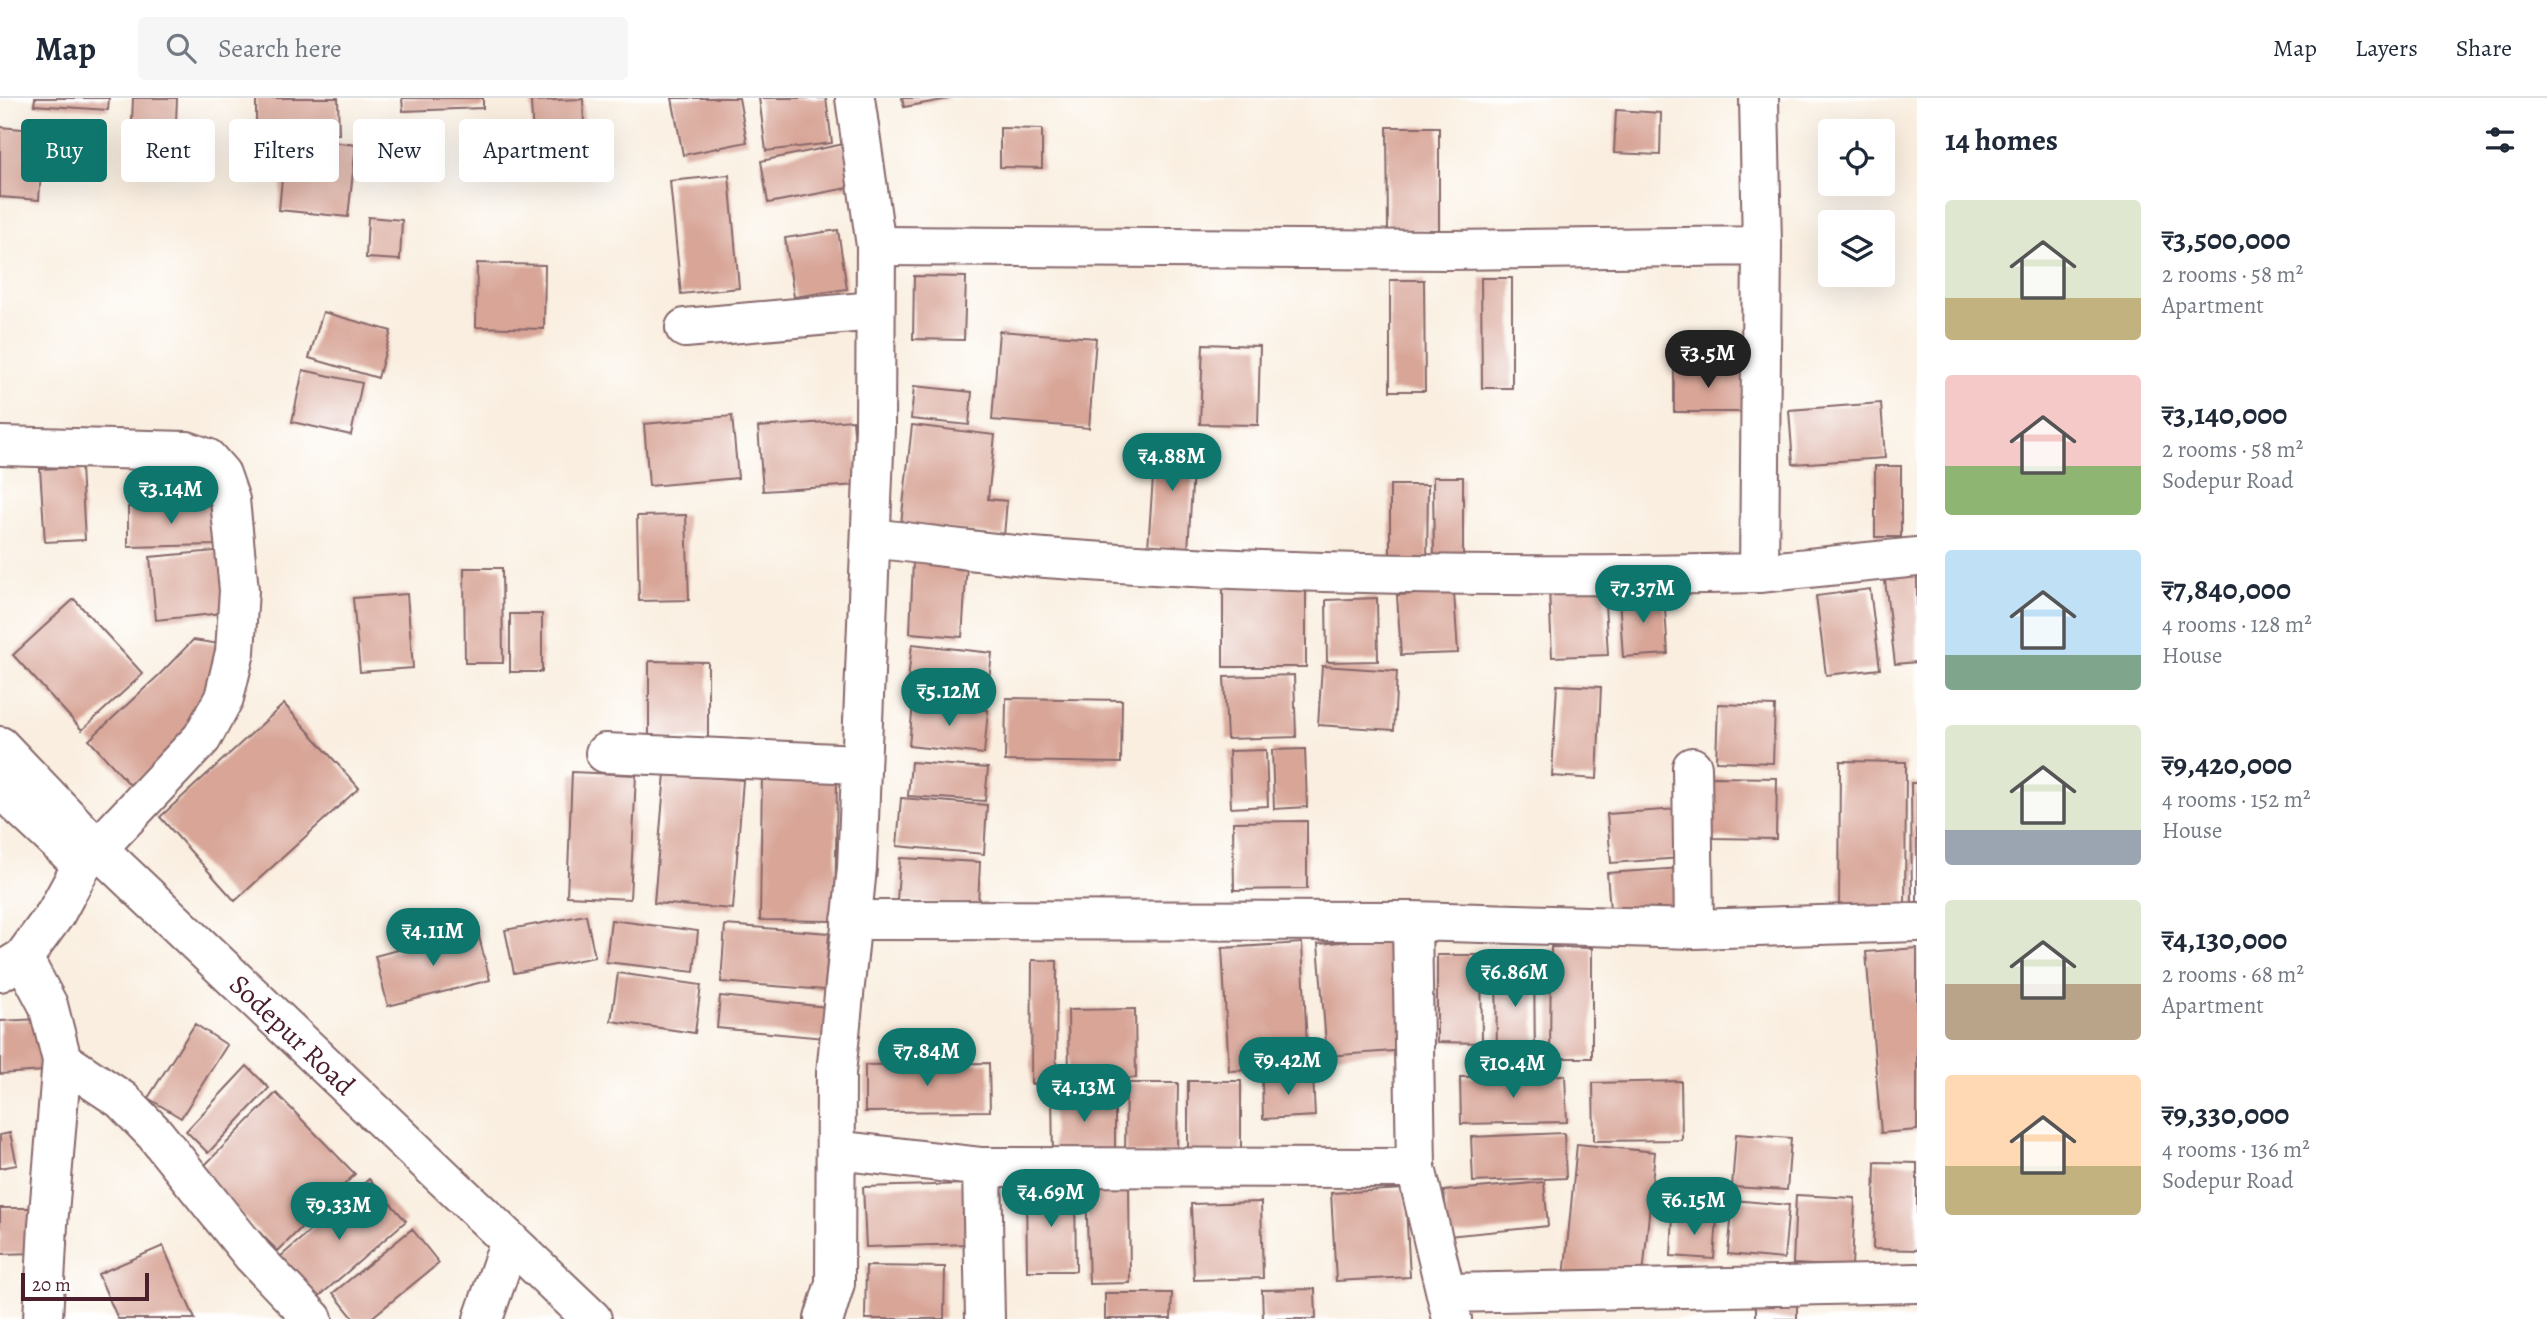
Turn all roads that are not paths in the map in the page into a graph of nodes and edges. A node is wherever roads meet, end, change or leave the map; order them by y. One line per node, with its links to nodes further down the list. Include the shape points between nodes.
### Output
1 (855, 98): 3 (street)
2 (1759, 98): 4 (street)
3 (876, 246): 4 (street, via 1447,250); 5 (street)
4 (1762, 246): 10 (street)
5 (874, 312): 6 (street); 8 (street)
6 (685, 328)
7 (0, 446): 16 (street, via 187,451 207,458 221,474 230,500 239,590 234,652 224,698 202,738)
8 (871, 538): 10 (street, via 1058,559 1311,572); 13 (street)
9 (1917, 557): 10 (street)
10 (1759, 573)
11 (0, 746): 16 (street, Sodepur Road)
12 (605, 752): 13 (street)
13 (861, 764): 17 (street)
14 (1692, 766): 20 (street)
15 (0, 788): 16 (street)
16 (90, 857): 21 (street, via 56,913); 26 (street, Sodepur Road)
17 (851, 920): 18 (street); 23 (street, via 836,1073)
18 (1412, 921): 20 (street); 25 (street)
19 (1917, 922): 20 (street)
20 (1694, 929)
21 (11, 965): 22 (street, via 48,1005)
22 (62, 1060): 29 (street); 30 (street, via 122,1100 155,1134 253,1256)
23 (836, 1150): 24 (street); 33 (street, via 835,1283)
24 (982, 1167): 25 (street); 34 (street)
25 (1416, 1168): 28 (street)
26 (510, 1241): 31 (street); 32 (street, Sodepur Road)
27 (1917, 1283): 28 (street)
28 (1450, 1306)
29 (43, 1319)
30 (313, 1319)
31 (483, 1319)
32 (592, 1319)
33 (824, 1319)
34 (985, 1319)

